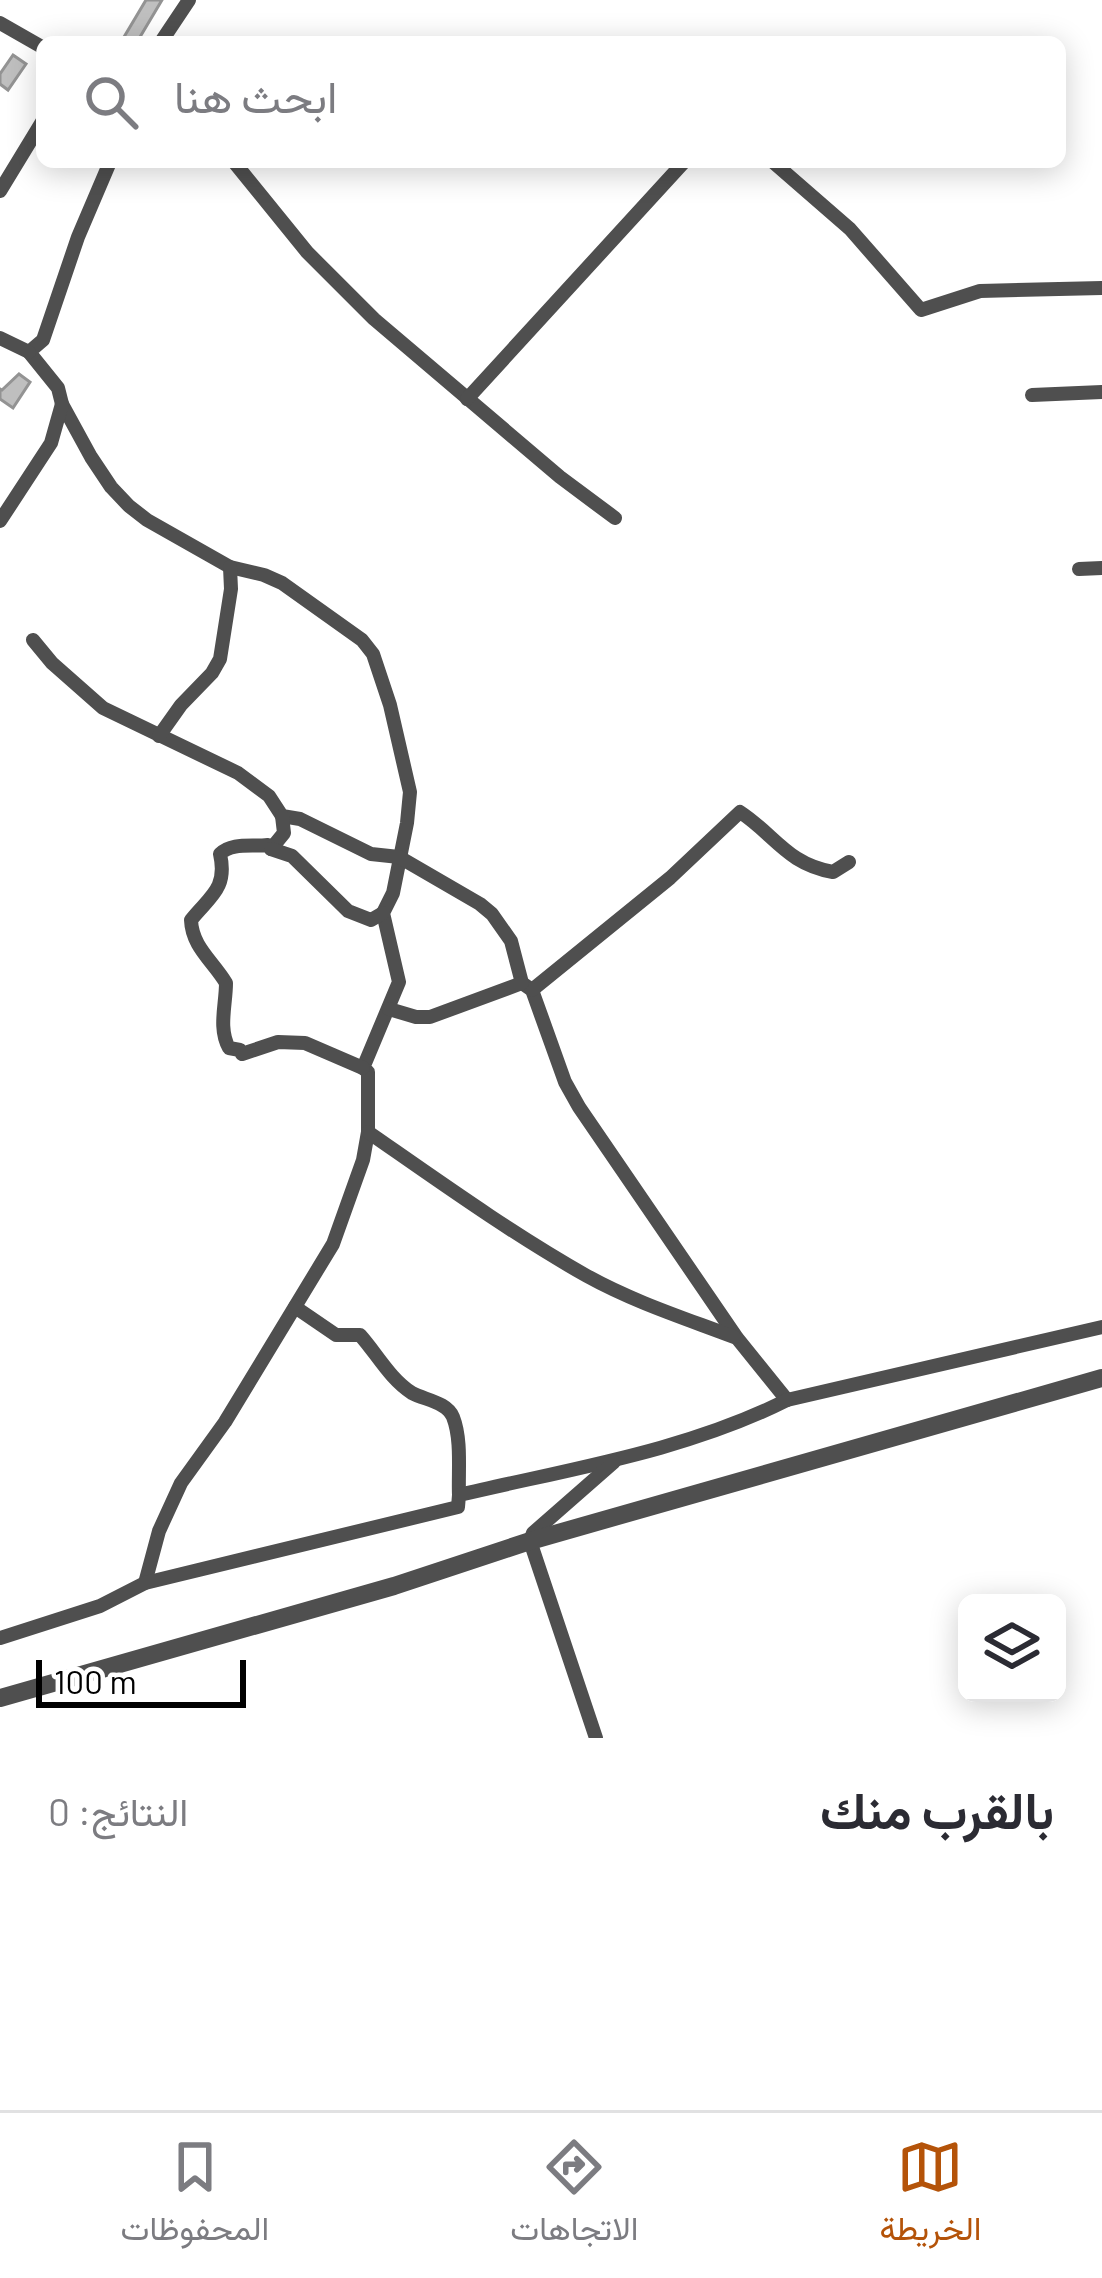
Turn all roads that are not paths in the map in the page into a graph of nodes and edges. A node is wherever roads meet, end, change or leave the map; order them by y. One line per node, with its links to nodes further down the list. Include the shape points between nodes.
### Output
1 (189, 0): 3 (street)
2 (0, 23): 4 (street)
3 (165, 36)
4 (36, 43)
5 (36, 132): 10 (street)
6 (107, 168): 13 (street, via 43,340)
7 (239, 168): 16 (street, via 374,320)
8 (678, 168): 16 (street)
9 (780, 168): 11 (street, via 850,229 921,310 980,291)
10 (0, 191)
11 (1102, 288)
12 (0, 338): 13 (street)
13 (29, 352): 17 (street)
14 (1102, 392): 15 (street)
15 (1032, 395)
16 (467, 398): 18 (street)
17 (62, 404): 19 (street, via 51,442); 20 (street, via 129,506)
18 (615, 518)
19 (0, 521)
20 (230, 567): 24 (street, via 220,659); 27 (street, via 282,583 373,654 410,792)
21 (1102, 568): 22 (street)
22 (1079, 569)
23 (33, 640): 24 (street, via 103,708)
24 (159, 736): 25 (street, via 248,779)
25 (282, 816): 26 (street, via 284,833); 27 (street, via 371,854)
26 (271, 849): 29 (street, via 292,856 354,915 371,920); 32 (street, via 224,850 218,888 191,920 199,947 226,982 225,1044 242,1054 305,1043)
27 (399, 857): 29 (street); 30 (street, via 492,914)
28 (849, 862): 30 (street, via 833,872 812,868 740,812 670,878)
29 (383, 913): 31 (street, via 399,982)
30 (527, 986): 31 (street, via 430,1017); 36 (street, via 579,1107)
31 (389, 1009): 32 (street)
32 (363, 1068): 33 (street)
33 (368, 1132): 34 (street, via 333,1244); 36 (street, via 587,1276)
34 (295, 1307): 40 (street, via 336,1335 363,1337 406,1388 449,1410); 42 (street, via 181,1483)
35 (1102, 1328): 38 (street)
36 (737, 1338): 38 (street)
37 (1102, 1378): 41 (street)
38 (787, 1400): 39 (street)
39 (619, 1458): 40 (street); 41 (street)
40 (460, 1495): 42 (street, via 458,1507)
41 (530, 1541): 44 (street); 45 (street)
42 (145, 1582): 43 (street)
43 (0, 1639)
44 (0, 1698)
45 (596, 1738)

